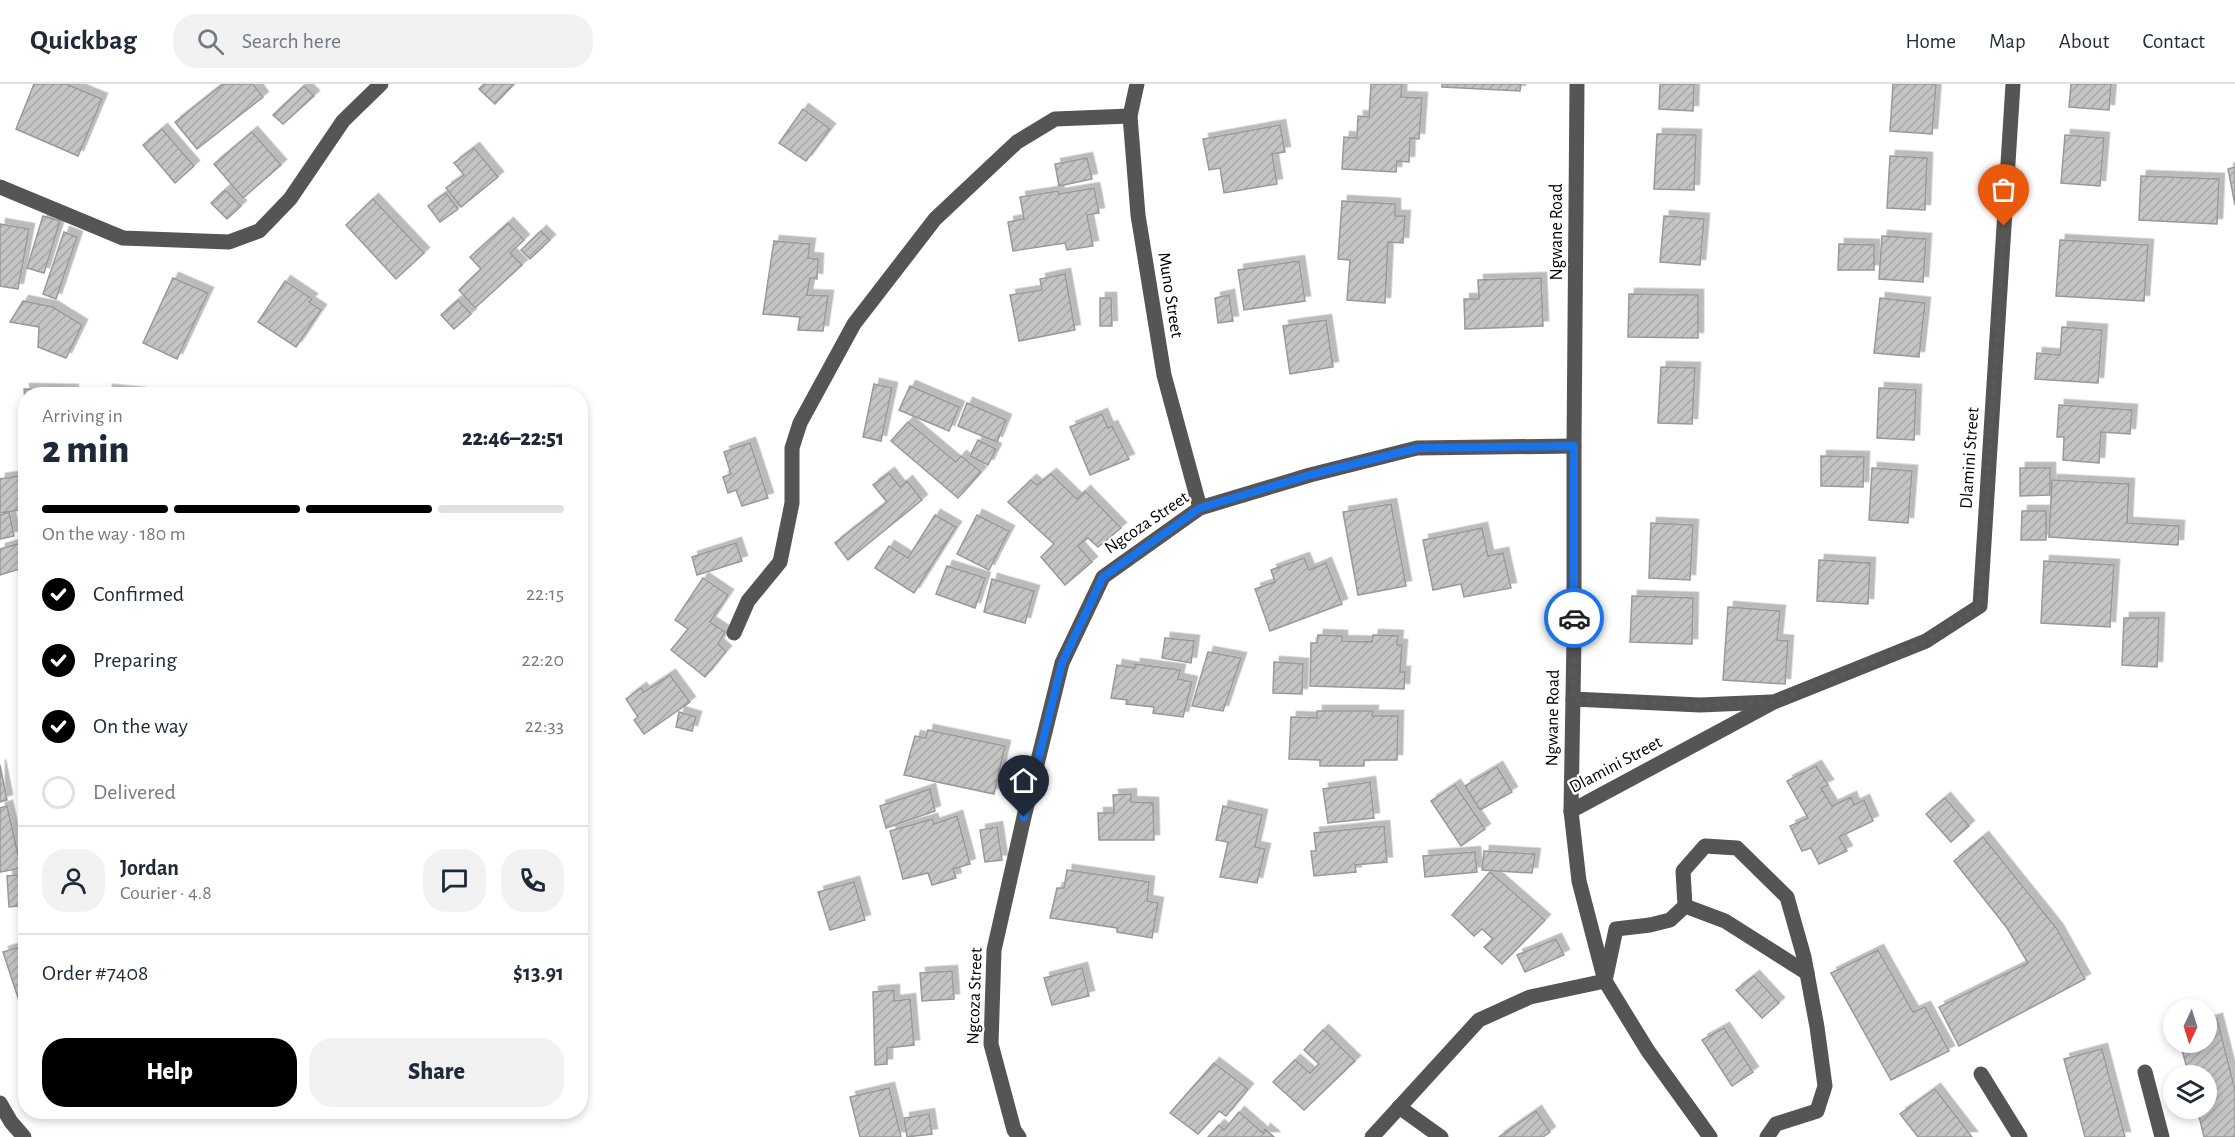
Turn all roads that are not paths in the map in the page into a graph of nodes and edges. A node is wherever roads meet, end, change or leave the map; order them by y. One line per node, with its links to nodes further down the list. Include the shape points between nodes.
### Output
1 (381, 84): 6 (street, via 343,121 290,199 260,231 229,242 123,238)
2 (1137, 84): 5 (street, Muno Street)
3 (1577, 84): 7 (street, Ngwane Road)
4 (2013, 84): 11 (street, Dlamini Street, via 1980,606 1926,641)
5 (1130, 116): 8 (street, Muno Street, via 1138,215 1164,375); 9 (street, via 1055,119 1017,142 935,219 854,324 800,423 792,448 792,502 780,562 748,601)
6 (0, 187)
7 (1574, 446): 8 (street, Ngcoza Street, via 1418,448); 10 (street, Ngwane Road)
8 (1200, 508): 22 (street, Ngcoza Street, via 1103,577 1062,663 994,950 991,1044)
9 (734, 633)
10 (1573, 699): 11 (street, Dlamini Street, via 1700,705); 12 (street, Ngwane Road)
11 (1774, 702): 12 (street, Dlamini Street)
12 (1571, 811): 15 (street, Ngwane Road, via 1579,881)
13 (1685, 906): 14 (street, via 1725,921); 14 (street, via 1683,871 1705,846 1737,848 1787,897); 15 (street, via 1670,920 1616,928)
14 (1807, 973): 26 (street, via 1825,1086 1816,1111 1776,1124)
15 (1605, 981): 19 (street, via 1530,997 1479,1020); 25 (street, Ngwane Road, via 1648,1051)
16 (2145, 1072): 28 (street)
17 (1981, 1074): 27 (street)
18 (0, 1103): 20 (street)
19 (1399, 1107): 23 (street); 24 (street)
20 (5, 1126): 21 (street)
21 (24, 1137)
22 (1019, 1137)
23 (1372, 1137)
24 (1441, 1137)
25 (1710, 1137)
26 (1767, 1137)
27 (2020, 1137)
28 (2162, 1137)

